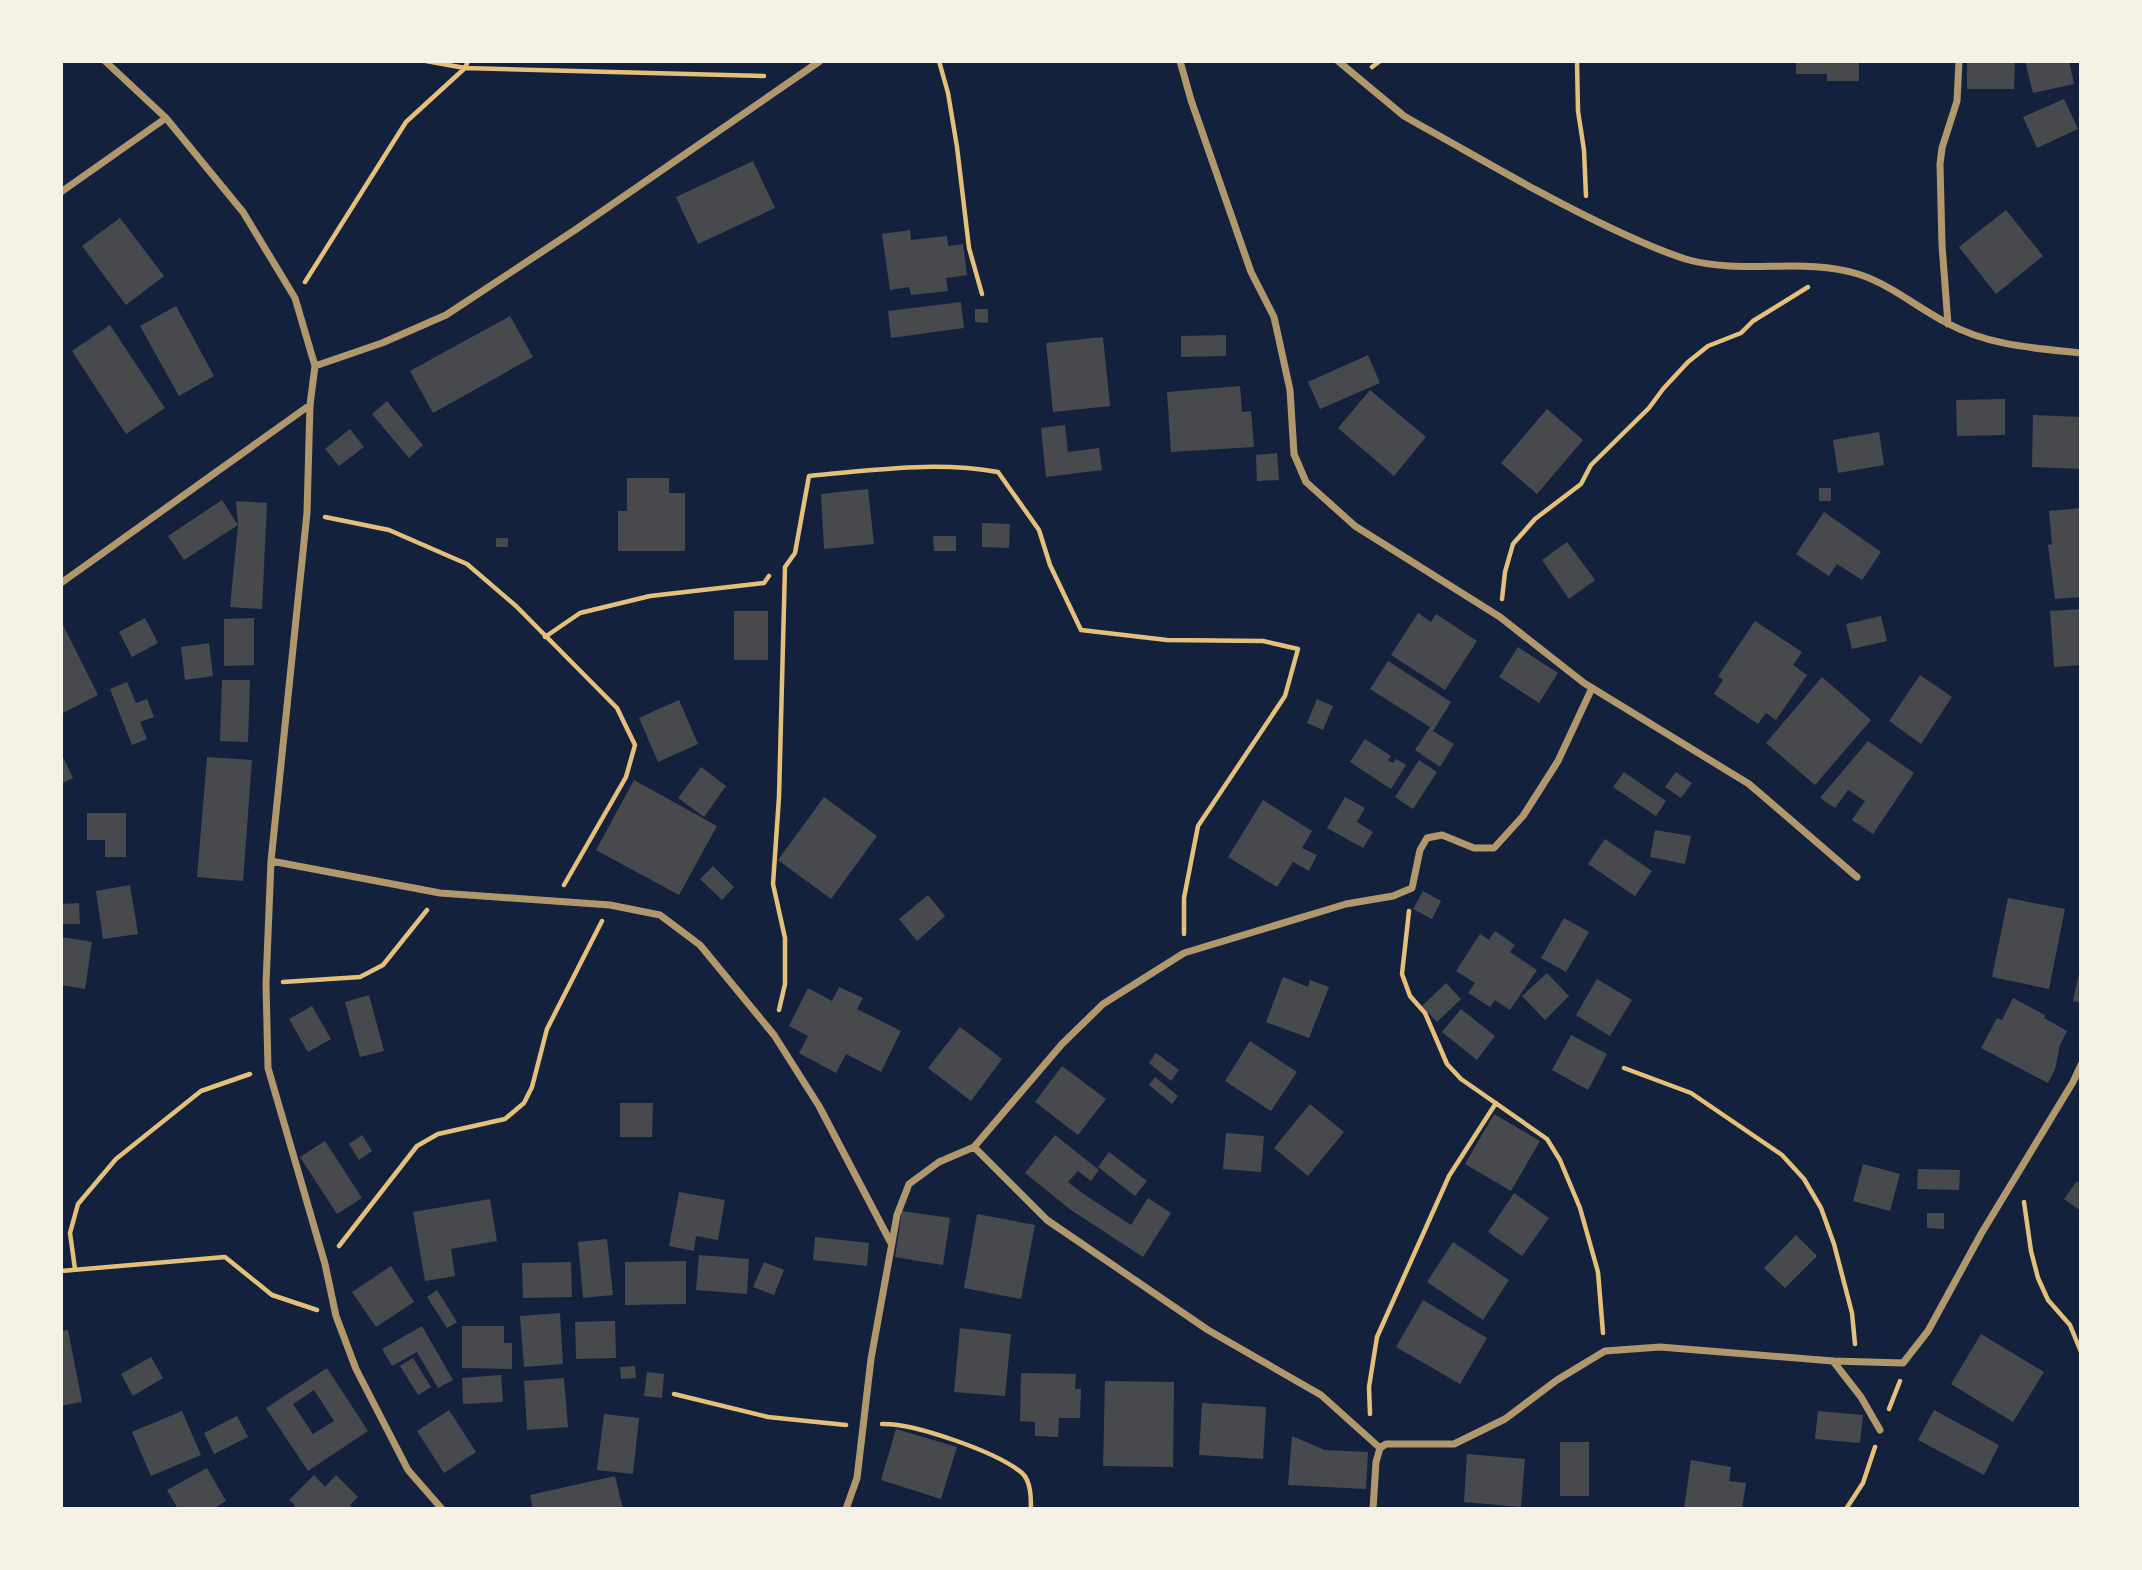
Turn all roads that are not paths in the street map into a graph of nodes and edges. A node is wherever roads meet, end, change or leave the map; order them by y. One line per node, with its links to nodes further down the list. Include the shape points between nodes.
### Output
1 (105, 61): 6 (street)
2 (820, 61): 10 (street, via 446,315 382,344)
3 (1180, 61): 13 (street, via 1251,272 1273,317 1290,390 1294,454 1306,482 1355,526 1500,617)
4 (1338, 61): 8 (street, via 1404,116 1587,217 1651,246 1722,266 1838,268 1875,281)
5 (1959, 61): 8 (street, via 1957,101 1940,164)
6 (166, 118): 7 (street); 10 (street, via 243,212 295,298)
7 (61, 192)
8 (1948, 324): 9 (street, via 2006,345)
9 (2081, 353)
10 (315, 366): 11 (street)
11 (310, 405): 12 (street); 14 (street, via 307,513)
12 (61, 583)
13 (1592, 688): 15 (street, via 1749,784); 17 (street, via 1558,761 1523,816 1494,848 1474,848 1443,835 1427,838 1412,888 1184,953 1102,1004)
14 (271, 861): 18 (street, via 440,893 610,905 660,915 700,945 774,1035 819,1106); 22 (street, via 268,1068 336,1316 356,1369 408,1470)
15 (1857, 877)
16 (2081, 1065): 19 (street, via 1928,1331 1903,1363)
17 (974, 1147): 18 (street, via 939,1162 909,1184); 21 (street, via 1047,1220 1208,1330 1321,1395)
18 (892, 1243): 23 (street, via 871,1359 857,1478)
19 (1833, 1361): 20 (street); 21 (street, via 1660,1347 1605,1351 1505,1419 1454,1444 1387,1444)
20 (1880, 1430)
21 (1380, 1448): 24 (street)
22 (442, 1509)
23 (846, 1509)
24 (1373, 1509)

